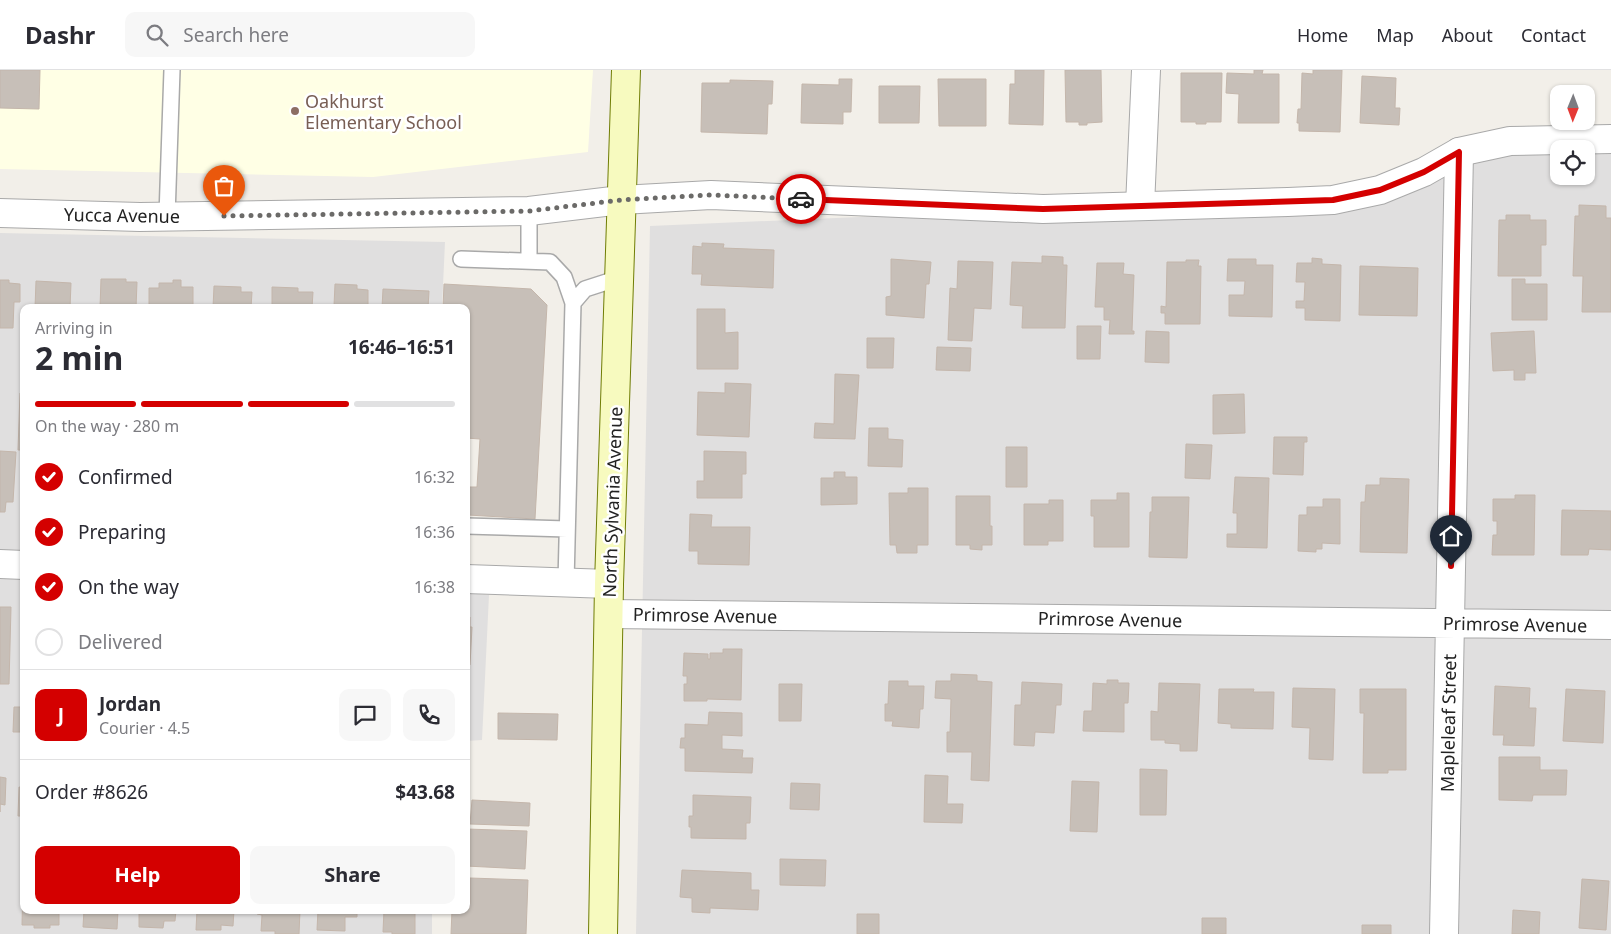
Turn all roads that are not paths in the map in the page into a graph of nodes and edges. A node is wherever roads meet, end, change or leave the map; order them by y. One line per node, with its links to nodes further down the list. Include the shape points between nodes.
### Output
1 (172, 70): 10 (lane)
2 (626, 70): 6 (main road, North Sylvania Avenue)
3 (1146, 70): 7 (street)
4 (1611, 139): 5 (street, Yucca Avenue, via 1510,141)
5 (1459, 152): 7 (street, Yucca Avenue, via 1424,172 1380,190 1333,200); 23 (street, Mapleleaf Street)
6 (621, 200): 7 (street, Yucca Avenue, via 711,195 1043,209); 8 (street, Yucca Avenue); 13 (main road, North Sylvania Avenue)
7 (1140, 206)
8 (529, 211): 10 (street, Yucca Avenue); 12 (lane)
9 (0, 214): 10 (street, Yucca Avenue)
10 (167, 216)
11 (461, 259): 12 (lane)
12 (529, 261): 14 (lane, via 550,262 564,276)
13 (619, 278): 14 (lane, via 585,289); 21 (main road, North Sylvania Avenue)
14 (573, 303): 16 (lane)
15 (470, 526): 16 (lane)
16 (567, 529): 20 (lane)
17 (0, 564): 18 (street)
18 (20, 565)
19 (470, 579): 20 (street)
20 (566, 582): 21 (street)
21 (610, 584): 22 (main road, North Sylvania Avenue)
22 (609, 614): 23 (street, Primrose Avenue); 25 (main road, North Sylvania Avenue)
23 (1450, 623): 24 (street, Primrose Avenue); 26 (street, Mapleleaf Street)
24 (1611, 625)
25 (603, 934)
26 (1444, 934)

